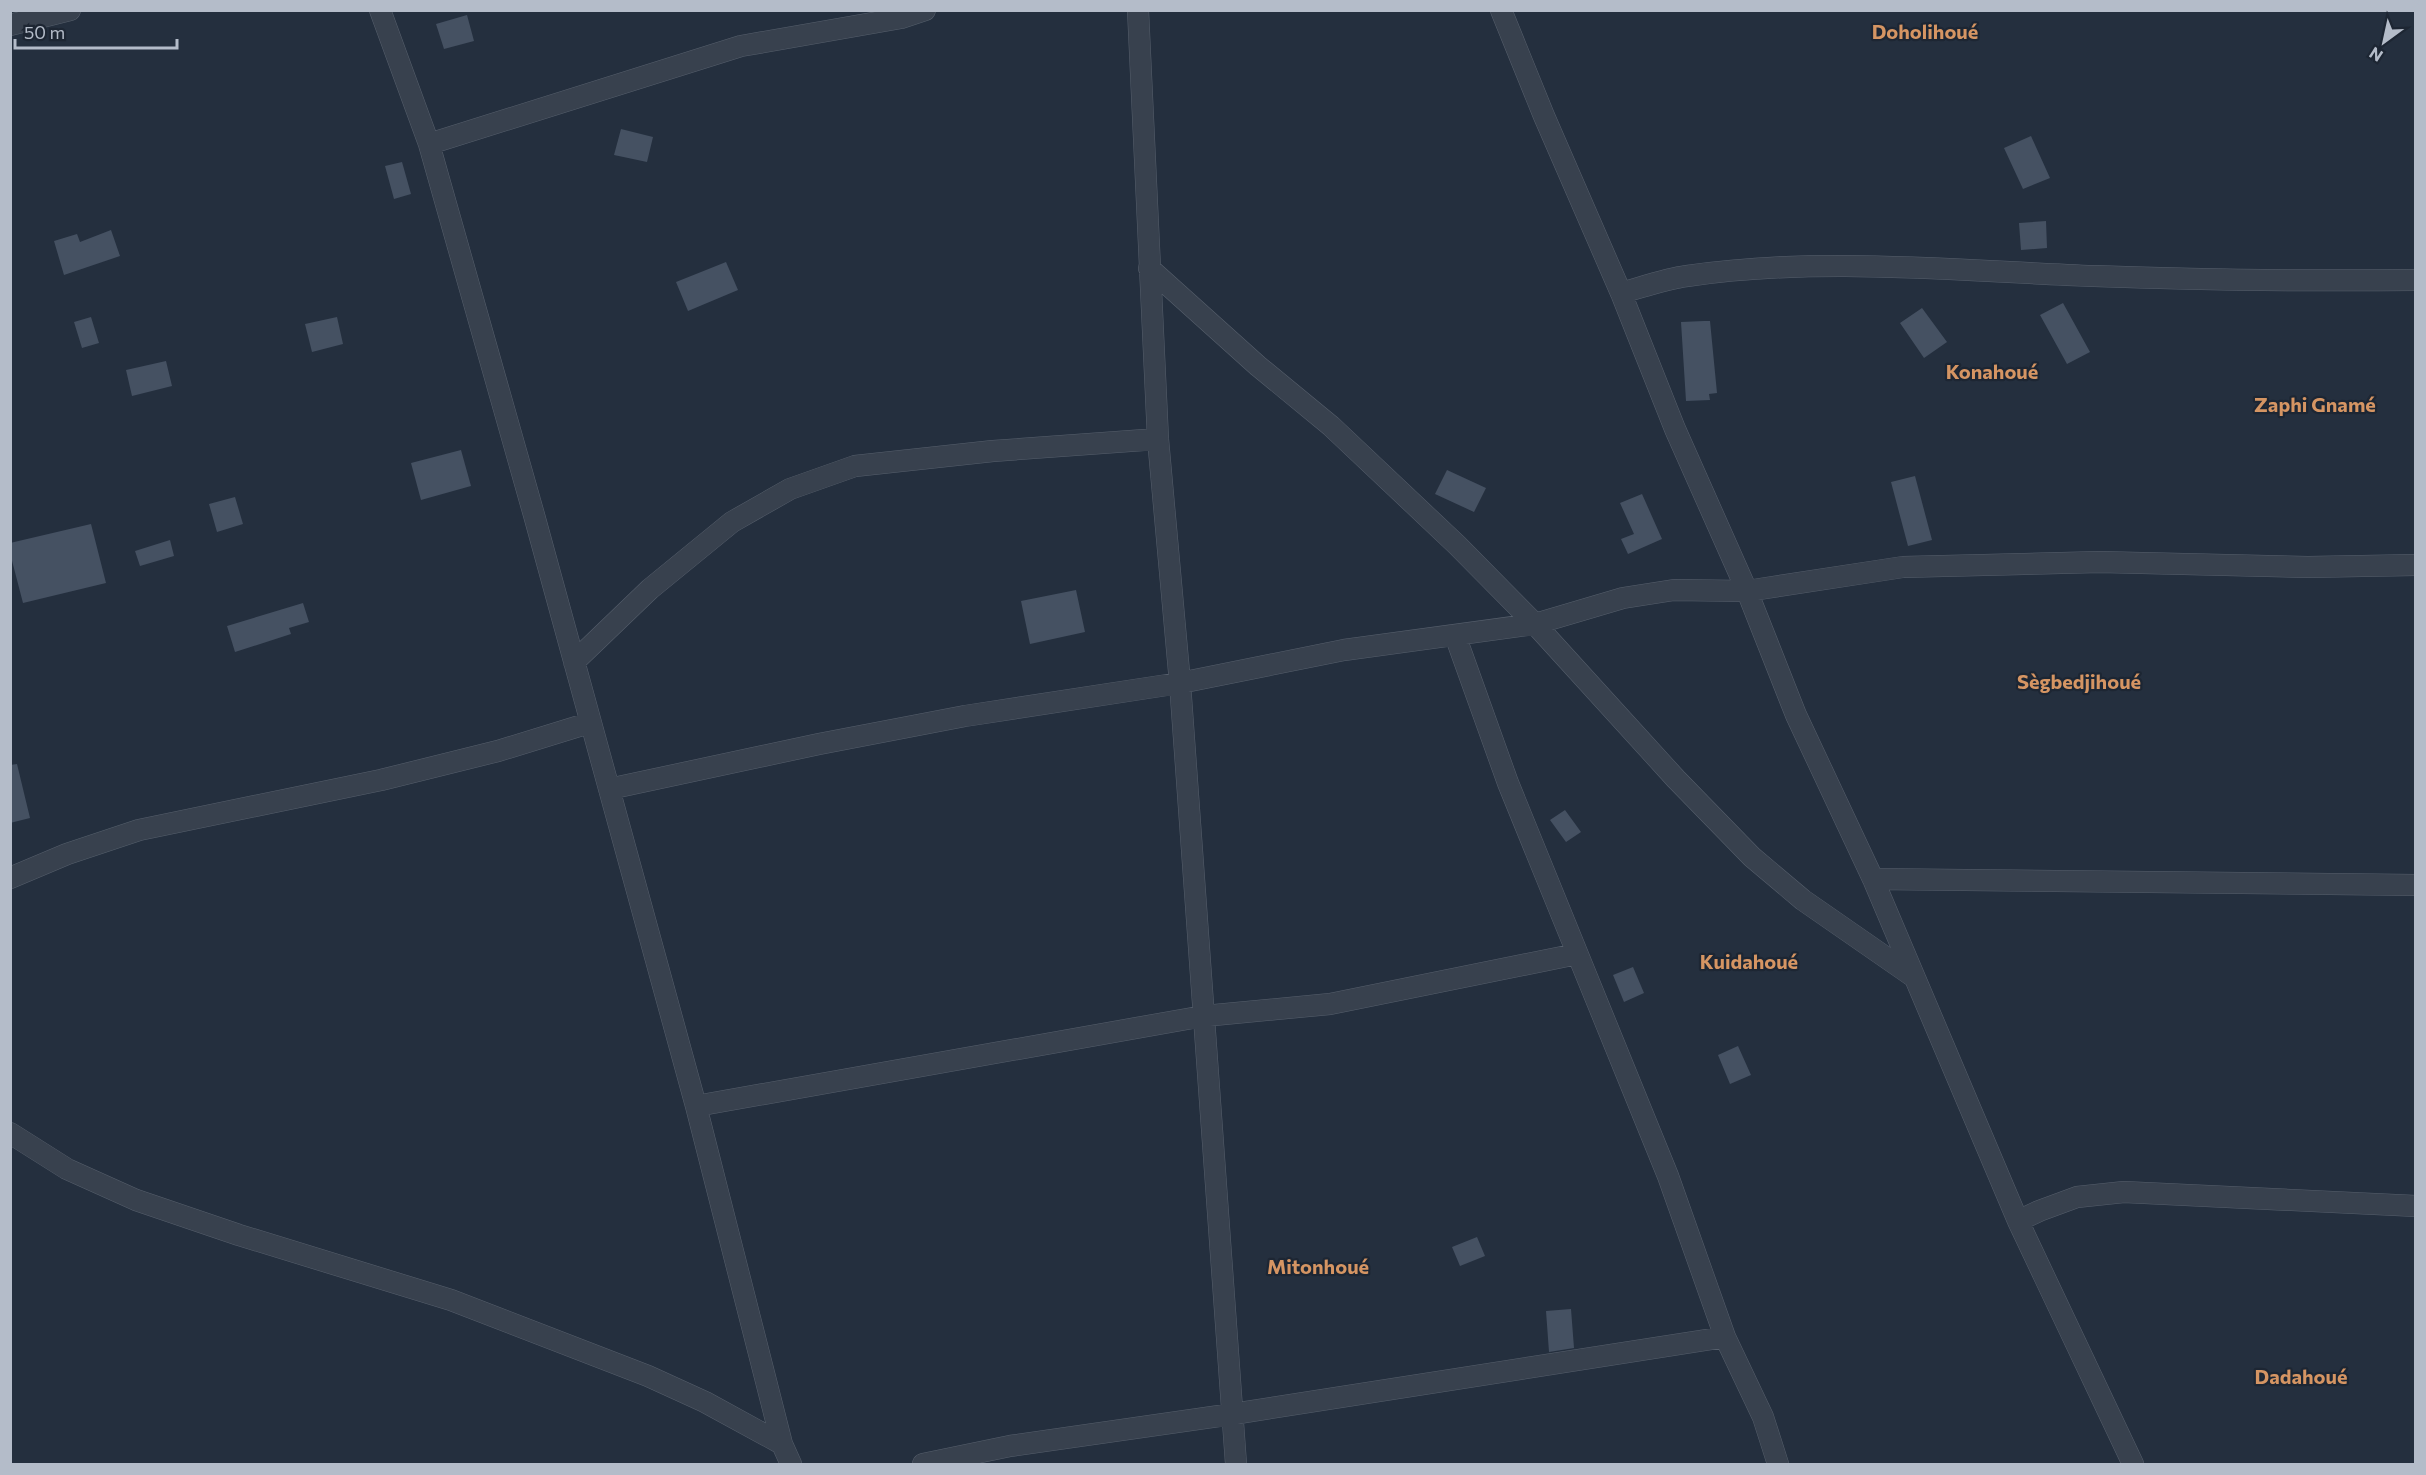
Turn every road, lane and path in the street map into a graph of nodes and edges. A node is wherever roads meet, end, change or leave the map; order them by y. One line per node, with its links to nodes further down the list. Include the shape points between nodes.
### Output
1 (70, 10): 6 (street)
2 (380, 10): 7 (street)
3 (925, 10): 7 (street, via 901,18 741,46)
4 (1138, 10): 8 (street)
5 (1501, 10): 10 (street)
6 (10, 25)
7 (429, 144): 16 (street)
8 (1149, 268): 11 (street); 14 (street, via 1331,426)
9 (2415, 280): 10 (street, via 2094,276 1916,267 1796,266 1686,276)
10 (1621, 293): 13 (street, via 1675,429)
11 (1158, 439): 16 (street, via 855,466 790,489 732,522 650,589); 17 (street)
12 (2415, 565): 13 (street, via 2308,567 2100,562 1903,567)
13 (1747, 591): 14 (street, via 1674,590 1623,598); 21 (street, via 1796,715)
14 (1535, 624): 15 (street); 24 (street, via 1752,857 1803,900)
15 (1455, 635): 17 (street, via 1344,650); 23 (street, via 1508,783)
16 (574, 662): 18 (street)
17 (1180, 682): 19 (street, via 965,716); 25 (street)
18 (590, 723): 19 (street); 20 (street, via 381,780 139,830)
19 (609, 789): 26 (street)
20 (12, 873)
21 (1873, 879): 22 (street); 24 (street)
22 (2415, 885)
23 (1577, 954): 25 (street, via 1330,1005); 30 (street, via 1668,1176)
24 (1914, 978): 29 (street)
25 (1204, 1016): 26 (street); 31 (street)
26 (696, 1106): 32 (street)
27 (10, 1133): 32 (street, via 67,1169 136,1200 451,1300 594,1353 705,1402)
28 (2415, 1206): 29 (street, via 2124,1192 2077,1197)
29 (2018, 1221): 37 (street)
30 (1725, 1337): 31 (street); 36 (street, via 1762,1417)
31 (1233, 1414): 34 (street, via 1010,1446); 35 (street)
32 (782, 1444): 33 (street)
33 (791, 1464)
34 (924, 1464)
35 (1236, 1464)
36 (1778, 1464)
37 (2133, 1464)

